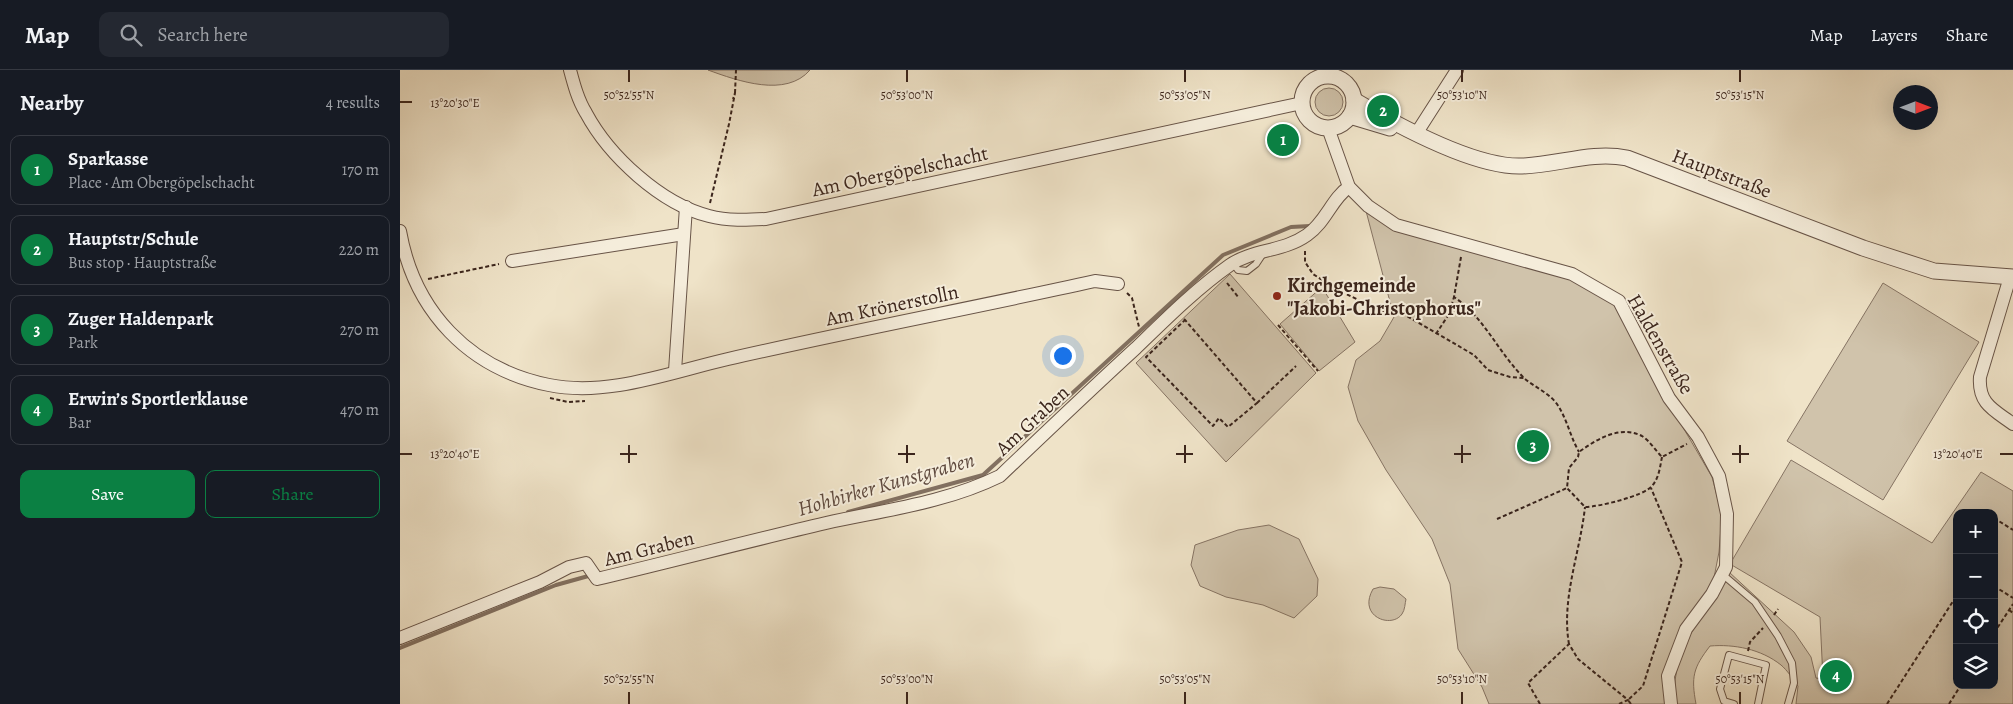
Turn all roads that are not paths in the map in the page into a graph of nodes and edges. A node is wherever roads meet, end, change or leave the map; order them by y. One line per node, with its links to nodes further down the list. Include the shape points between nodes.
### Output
1 (570, 70): 10 (street, Am Obergöpelschacht, via 586,113 598,132 632,171)
2 (1457, 70): 8 (street)
3 (1312, 75): 4 (street, via 1342,80); 5 (street)
4 (1354, 100): 6 (street); 8 (street, Hauptstraße)
5 (1302, 103): 7 (street, via 1309,120); 10 (street, Am Obergöpelschacht, via 766,219 723,219)
6 (1350, 116): 7 (street, via 1340,125); 8 (street, Hauptstraße)
7 (1328, 128): 9 (street, Haldenstraße)
8 (1416, 134): 14 (street, Hauptstraße, via 1493,164 1508,166 1591,156 1627,158 1863,248 1934,271)
9 (1349, 187): 18 (street, Haldenstraße, via 1368,206 1396,225 1572,274 1618,301 1669,398 1698,437 1719,476 1727,514 1726,567); 19 (street, Am Graben, via 1342,191 1315,229 1305,236 1283,248 1232,263 1218,274 1176,309 1000,476 972,490 597,579 586,563 568,567 540,582)
10 (686, 208): 12 (street)
11 (400, 231): 16 (street, Am Krönerstolln, via 414,282 441,325 475,354 503,370 550,386 589,388)
12 (684, 234): 13 (street); 16 (street)
13 (512, 261)
14 (2012, 277): 17 (street, via 1979,389 1988,406)
15 (1118, 284): 16 (street, Am Krönerstolln, via 1095,281)
16 (675, 371)
17 (2013, 424)
18 (1722, 574): 20 (street, Haldenstraße, via 1712,594 1686,629 1668,676); 23 (lane, via 1755,602 1792,663 1794,683)
19 (400, 638)
20 (1670, 704)
21 (1734, 704): 22 (lane, via 1724,701 1720,689 1729,655 1766,665)
22 (1758, 704)
23 (1788, 704)

